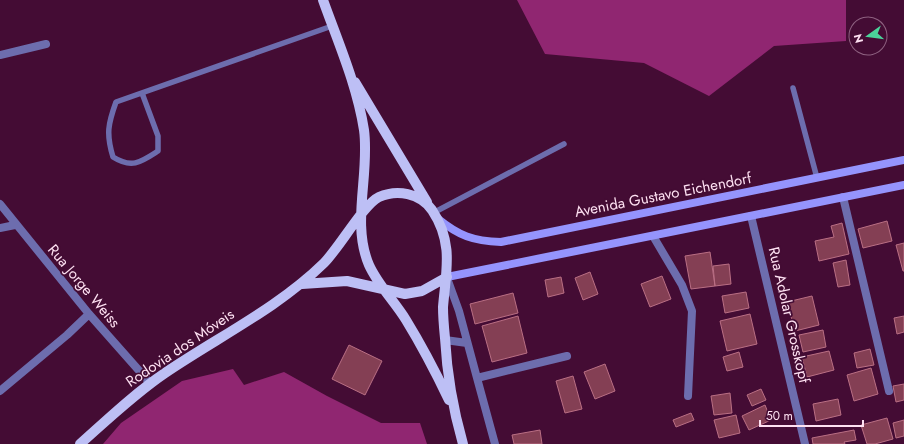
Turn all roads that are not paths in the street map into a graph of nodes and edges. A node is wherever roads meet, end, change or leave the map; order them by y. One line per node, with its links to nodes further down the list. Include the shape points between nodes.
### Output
1 (322, 0): 2 (main road)
2 (332, 26): 5 (main road); 7 (lane)
3 (46, 44): 4 (street)
4 (0, 55)
5 (349, 70): 14 (main road); 15 (main road, via 364,130 365,174)
6 (792, 88): 10 (lane)
7 (142, 93): 7 (lane, via 116,102 108,124 108,142 113,157 123,163 140,162 158,151 158,136)
8 (564, 144): 14 (lane)
9 (904, 160): 10 (street, Avenida Gustavo Eichendorf)
10 (817, 178): 14 (street, Avenida Gustavo Eichendorf, via 502,242 481,241 461,235)
11 (904, 185): 12 (street)
12 (843, 197): 16 (street); 30 (street)
13 (0, 204): 17 (street, Rua Jorge Weiss)
14 (433, 212): 15 (main road, via 416,197 405,193 391,193 369,204); 20 (main road, via 445,240)
15 (362, 215): 21 (main road, Rodovia dos Móveis, via 333,254); 22 (main road, via 362,239 369,265)
16 (751, 216): 19 (street); 36 (street, Rua Adolar Grosskopf)
17 (15, 225): 18 (street); 23 (street, Rua Jorge Weiss)
18 (0, 228)
19 (653, 236): 20 (street); 31 (street, via 682,285 692,311)
20 (447, 277): 22 (main road, via 422,291 405,294); 24 (main road, via 443,309); 25 (street)
21 (302, 284): 22 (main road, Rodovia dos Móveis, via 347,281); 28 (main road, Rodovia dos Móveis)
22 (384, 288): 32 (main road, via 406,319)
23 (89, 314): 28 (street, Rua Jorge Weiss); 29 (street)
24 (445, 340): 25 (street); 32 (main road)
25 (467, 343): 27 (street)
26 (567, 356): 27 (street)
27 (477, 378): 35 (street)
28 (150, 383): 33 (main road, Rodovia dos Móveis)
29 (0, 390)
30 (889, 391)
31 (688, 396)
32 (452, 408): 34 (main road)
33 (80, 444)
34 (463, 444)
35 (495, 444)
36 (805, 444)

